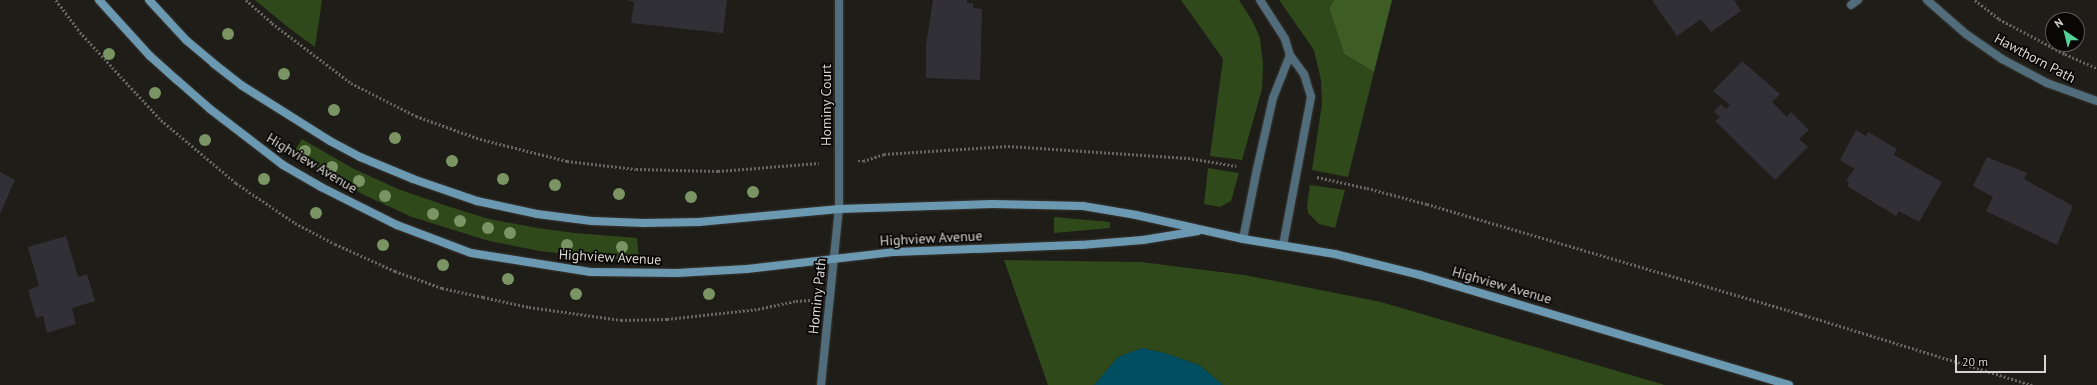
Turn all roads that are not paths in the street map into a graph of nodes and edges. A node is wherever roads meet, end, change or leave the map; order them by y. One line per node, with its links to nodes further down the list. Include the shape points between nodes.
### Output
1 (99, 0): 14 (street, Highview Avenue, via 150,56 210,109 283,165 397,225 471,252 583,271 640,273 747,269)
2 (149, 0): 10 (street, Highview Avenue, via 186,40 219,68 330,141 360,157 413,179 477,201 537,214 592,221 644,223 698,222)
3 (839, 0): 10 (street, Hominy Court)
4 (1260, 0): 8 (street, via 1285,40)
5 (1858, 0): 7 (street)
6 (1927, 0): 9 (street, Hawthorn Path, via 1966,34 2002,59 2047,83)
7 (1851, 5)
8 (1290, 55): 12 (street, via 1273,98); 13 (street, via 1304,74 1311,96)
9 (2097, 101)
10 (839, 209): 11 (street, Highview Avenue, via 993,204 1083,206); 14 (street, Hominy Path)
11 (1203, 230): 12 (street, Highview Avenue); 14 (street, Highview Avenue, via 1142,240 1081,245 896,252)
12 (1243, 239): 13 (street, Highview Avenue)
13 (1282, 245): 16 (street, Highview Avenue, via 1335,254 1420,275)
14 (834, 259): 15 (street, Hominy Path)
15 (821, 385)
16 (1789, 385)

